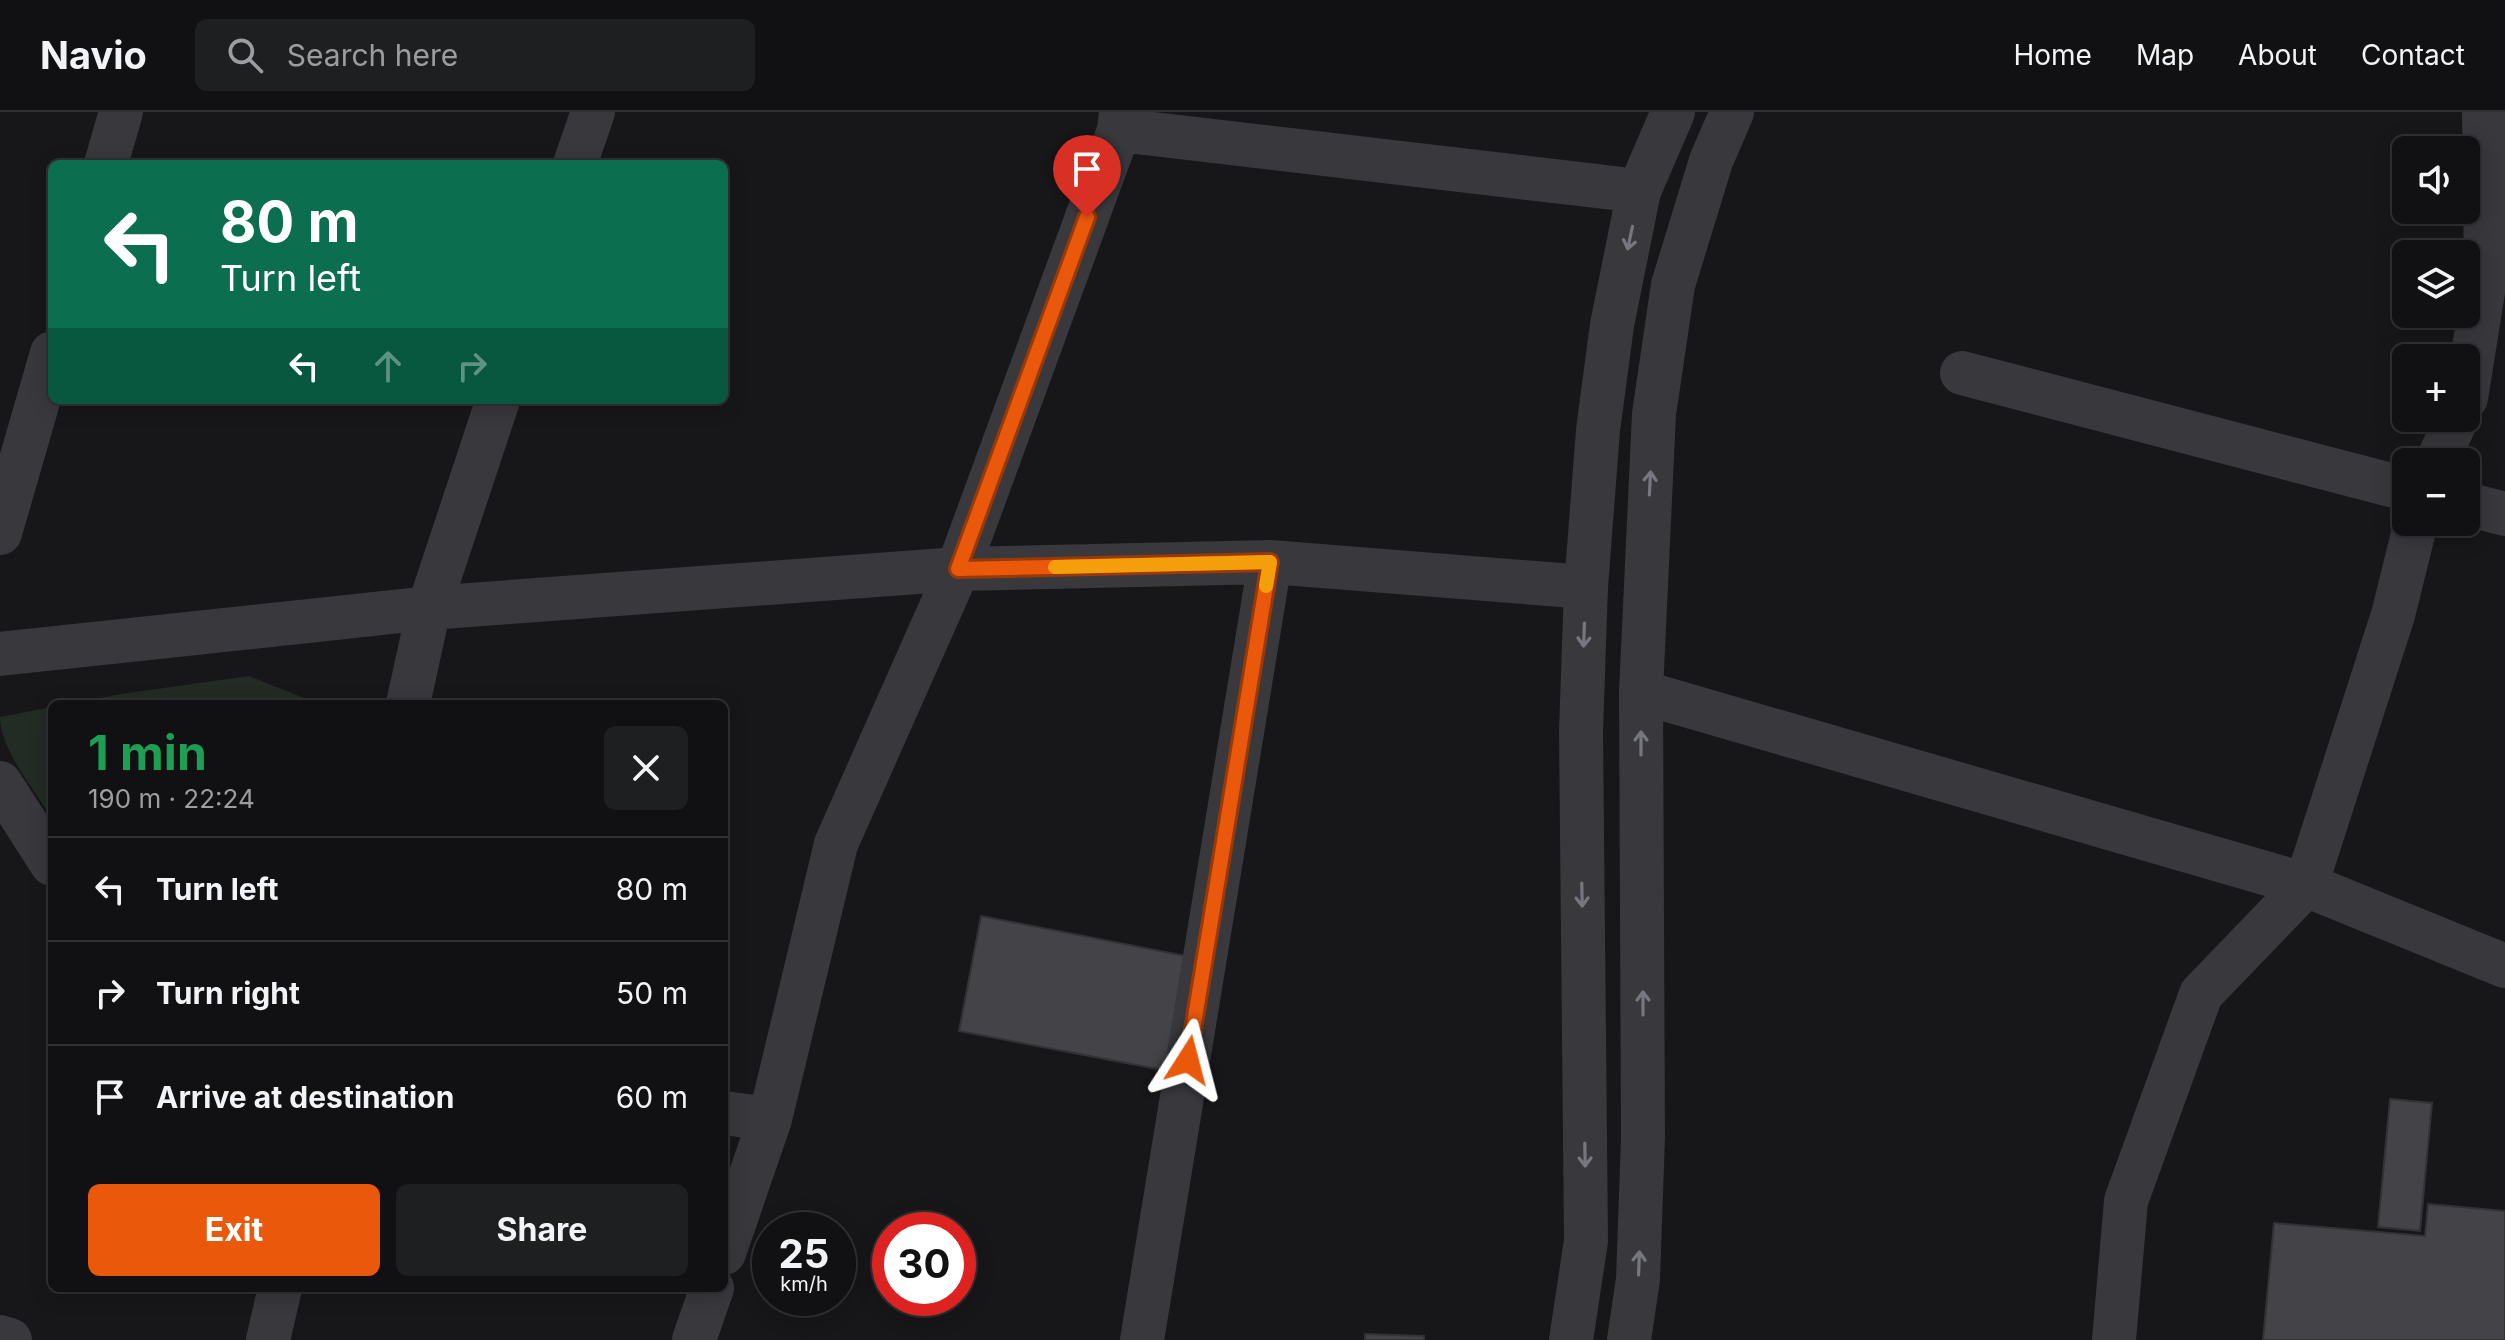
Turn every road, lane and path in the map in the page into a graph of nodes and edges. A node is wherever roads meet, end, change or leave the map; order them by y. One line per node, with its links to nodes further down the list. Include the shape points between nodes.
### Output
1 (121, 112): 7 (street)
2 (593, 112): 8 (street)
3 (1673, 112): 9 (street)
4 (1732, 112): 24 (street, one-way to 4, via 1654,414 1673,285 1711,161)
5 (2484, 112): 10 (street, via 2486,273)
6 (1120, 121): 9 (street); 20 (street)
7 (107, 160)
8 (576, 160)
9 (1639, 191): 21 (street, one-way to 21, via 1612,325)
10 (2475, 344)
11 (48, 367): 17 (street)
12 (1962, 373): 14 (street)
13 (497, 404): 22 (street)
14 (2392, 485)
15 (2480, 508): 16 (street)
16 (2505, 514)
17 (0, 533)
18 (2413, 536): 28 (street, via 2393,615)
19 (1270, 562): 20 (street); 21 (street); 39 (street)
20 (958, 569): 22 (street); 31 (street, via 836,844)
21 (1586, 587): 40 (street, one-way to 40, via 1581,731 1586,1241)
22 (429, 608): 23 (street); 25 (street)
23 (0, 654)
24 (1641, 692): 28 (street); 41 (street, one-way to 24, via 1638,1279 1643,1137)
25 (409, 700)
26 (0, 783): 27 (street)
27 (48, 858)
28 (2306, 885): 29 (street); 42 (street, via 2201,994 2126,1201)
29 (2505, 966)
30 (728, 1114): 31 (street)
31 (770, 1119): 32 (street)
32 (728, 1241)
33 (279, 1292): 37 (street)
34 (711, 1292): 38 (street)
35 (0, 1337): 36 (street)
36 (10, 1340)
37 (268, 1340)
38 (694, 1340)
39 (1142, 1340)
40 (1571, 1340)
41 (1629, 1340)
42 (2114, 1340)

